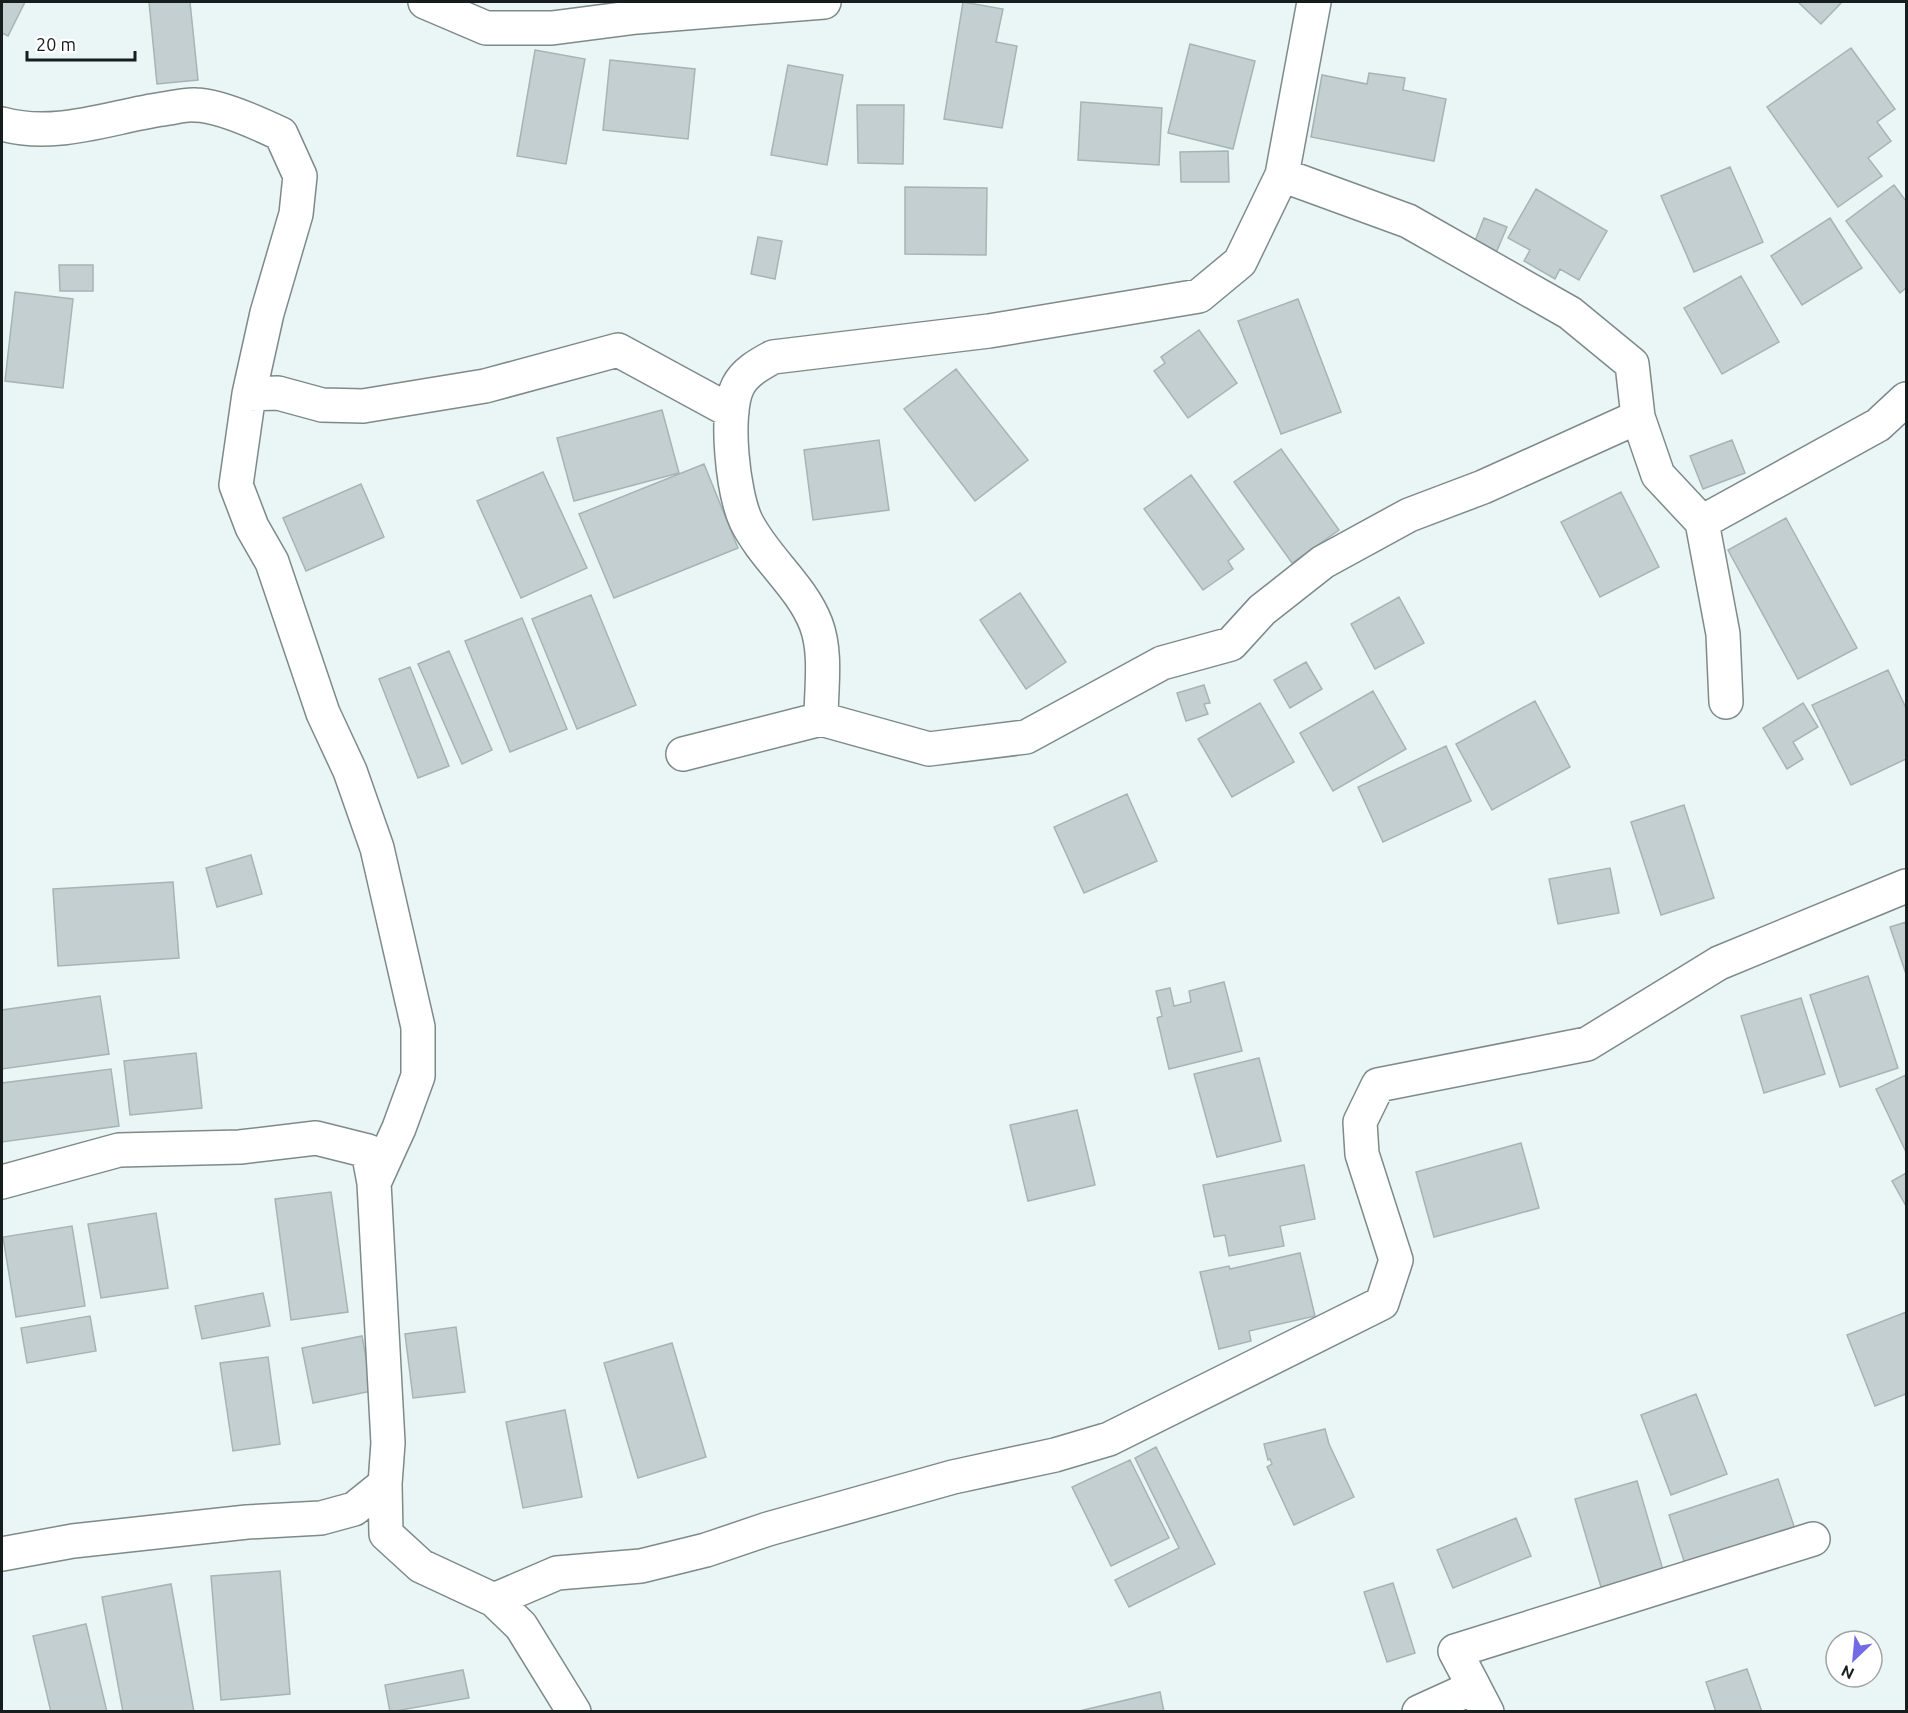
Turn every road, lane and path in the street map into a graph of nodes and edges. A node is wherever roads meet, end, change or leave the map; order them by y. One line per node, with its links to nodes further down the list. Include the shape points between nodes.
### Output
1 (425, 2): 2 (street, via 486,28 552,28)
2 (824, 2)
3 (1314, 2): 5 (street)
4 (2, 124): 6 (street, via 22,130 88,126 196,104 281,134 300,176 297,214 267,313)
5 (1282, 175): 8 (street, via 1240,262 1199,296 989,331 773,357 742,380); 9 (street, via 1408,221 1570,313 1632,364)
6 (249, 394): 8 (street, via 278,393 322,405 363,406 485,386 618,350); 16 (street, via 236,485 272,562 324,713 350,771 377,848 418,1027 418,1076)
7 (1906, 399): 10 (street, via 1878,425)
8 (732, 412): 12 (street, via 734,473 747,522 815,623 821,647)
9 (1638, 417): 10 (street, via 1658,475); 12 (street, via 1483,487 1408,515 1323,562 1262,610 1232,644 1162,663 1026,737 928,749)
10 (1702, 522): 11 (street, via 1723,634)
11 (1726, 702)
12 (821, 719): 13 (street)
13 (683, 754)
14 (1906, 886): 22 (street, via 1719,963 1587,1044 1378,1085 1360,1122 1362,1154 1396,1260 1382,1303 1109,1439 953,1477 706,1550 640,1566 557,1573)
15 (2, 1182): 16 (street, via 119,1150 240,1147 314,1125 368,1151)
16 (374, 1183): 17 (street, via 388,1443)
17 (385, 1484): 18 (street); 19 (street)
18 (354, 1509): 19 (street, via 381,1521); 21 (street, via 321,1518 73,1541)
19 (386, 1534): 22 (street, via 421,1566)
20 (1813, 1539): 23 (street, via 1455,1651)
21 (2, 1554)
22 (494, 1599): 24 (street, via 521,1626)
23 (1481, 1699): 25 (street)
24 (574, 1712)
25 (1419, 1712)

